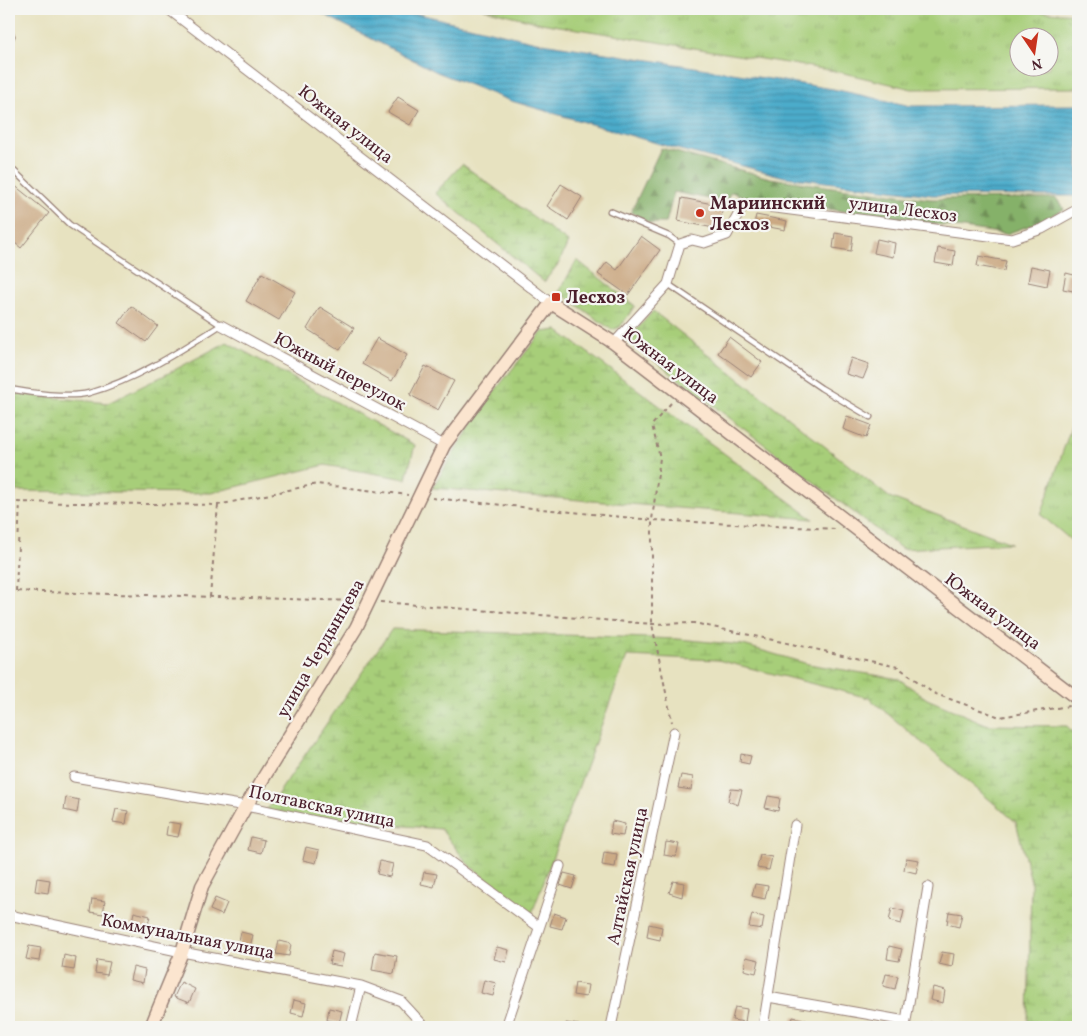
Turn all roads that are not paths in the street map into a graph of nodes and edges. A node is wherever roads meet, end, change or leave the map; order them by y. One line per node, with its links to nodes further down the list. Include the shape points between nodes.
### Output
1 (168, 9): 9 (street, Южная улица)
2 (12, 36): 3 (lane)
3 (9, 42)
4 (9, 166): 10 (lane, via 70,225)
5 (1078, 209): 7 (street, улица Лесхоз, via 1042,230 1012,239 744,204 727,235 704,243 692,240)
6 (610, 210): 7 (lane)
7 (680, 244): 8 (street)
8 (668, 284): 11 (street); 13 (lane, via 813,382)
9 (551, 303): 11 (street, Южная улица); 14 (street, улица Чердынцева)
10 (221, 325): 12 (lane, via 170,356 87,393 69,395); 14 (street, Южный переулок)
11 (614, 343): 15 (street, Южная улица)
12 (9, 389)
13 (870, 416)
14 (444, 445): 18 (street, улица Чердынцева, via 356,628)
15 (1078, 699)
16 (674, 732): 32 (street, Алтайская улица)
17 (74, 777): 18 (street, Полтавская улица)
18 (246, 806): 23 (street, Полтавская улица, via 428,845); 24 (street, улица Чердынцева, via 202,886)
19 (795, 826): 26 (street)
20 (560, 866): 23 (street)
21 (928, 887): 27 (street)
22 (9, 915): 24 (street, Коммунальная улица)
23 (538, 927): 31 (street)
24 (182, 952): 25 (street, Коммунальная улица); 28 (street, улица Чердынцева)
25 (361, 986): 29 (street); 30 (street, Коммунальная улица, via 401,1001)
26 (768, 997): 27 (street); 33 (street)
27 (905, 1024)
28 (151, 1027)
29 (351, 1027)
30 (425, 1027)
31 (506, 1027)
32 (611, 1027)
33 (763, 1027)

